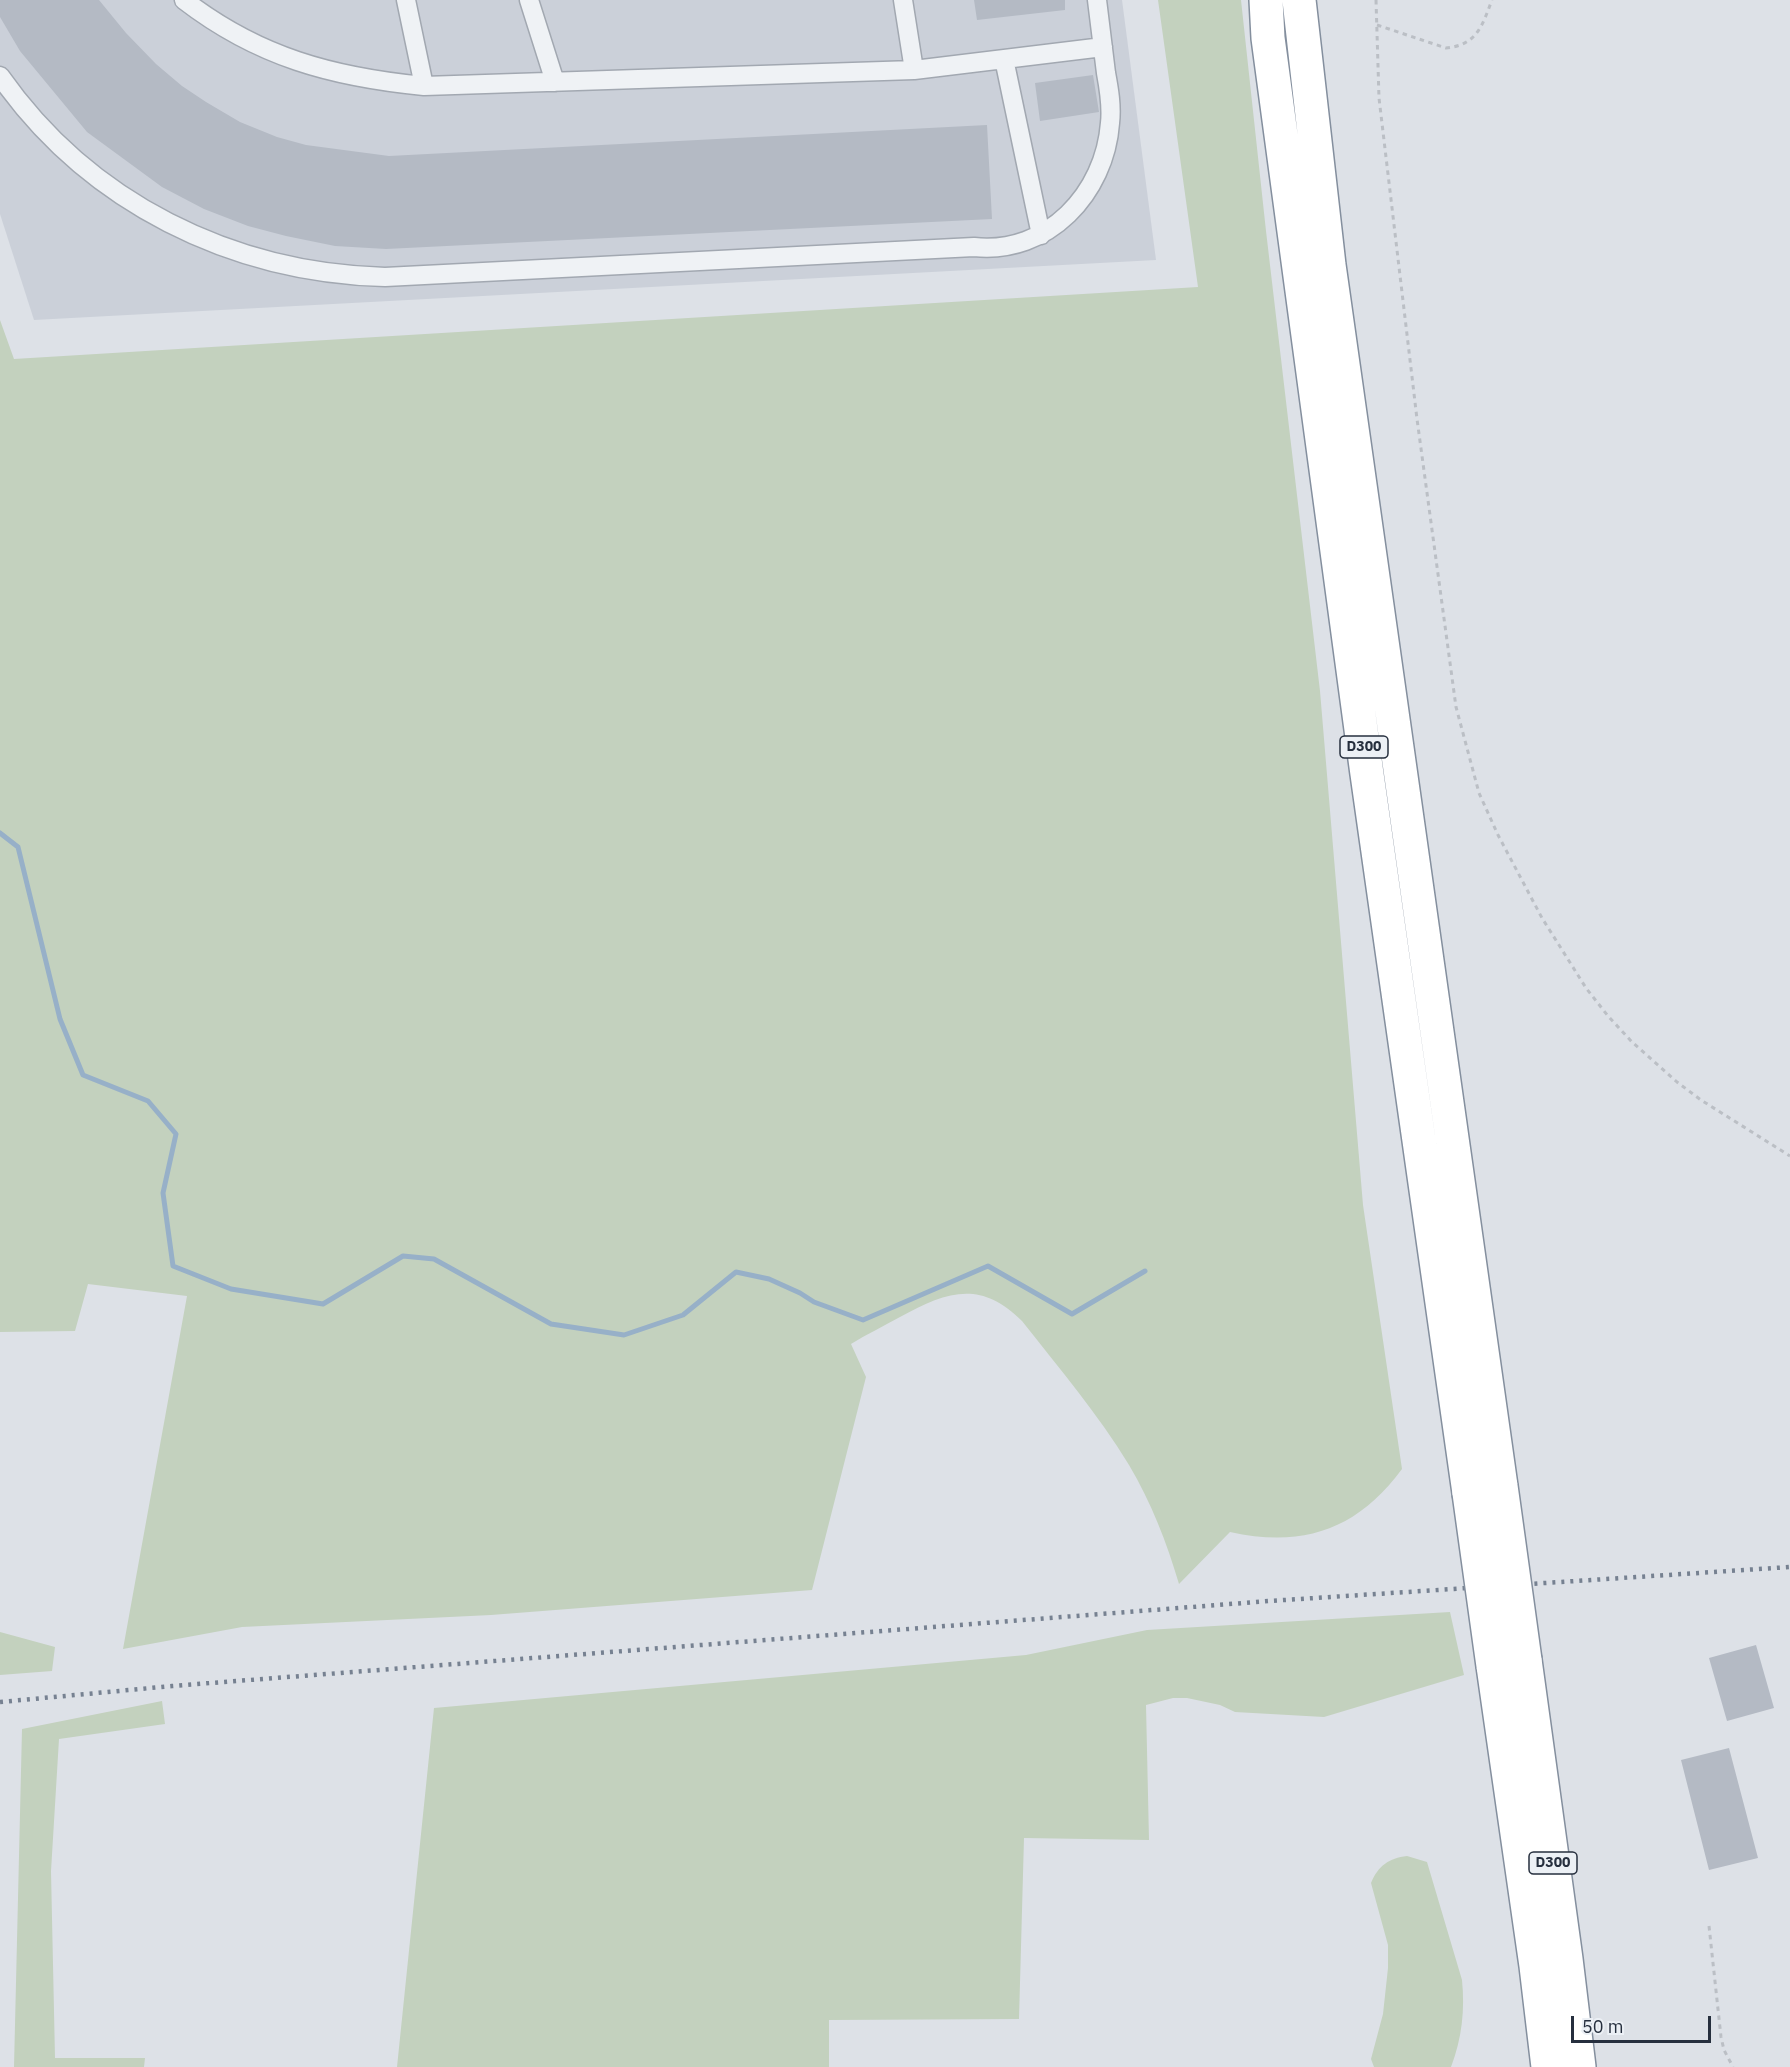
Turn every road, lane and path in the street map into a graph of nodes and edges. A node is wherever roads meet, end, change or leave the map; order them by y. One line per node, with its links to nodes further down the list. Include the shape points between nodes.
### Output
1 (184, 0): 16 (street, via 235,35 286,58 347,75)
2 (406, 0): 16 (street)
3 (529, 0): 15 (street)
4 (903, 0): 13 (street)
5 (1097, 0): 11 (street)
6 (1266, 0): 20 (highway, D300, bridge, via 1299,279)
7 (1299, 0): 21 (highway, D300, bridge, via 1329,265)
8 (1376, 0): 10 (path)
9 (1492, 0): 10 (path, via 1477,33 1455,47 1446,48)
10 (1377, 25): 18 (path, via 1379,98 1417,419 1456,707 1479,793 1542,918 1608,1016 1677,1082)
11 (1103, 47): 12 (street); 17 (street, via 1111,106 1103,158 1073,209)
12 (1004, 59): 13 (street); 17 (street)
13 (914, 70): 15 (street)
14 (0, 76): 17 (street, via 30,115 75,160 147,211 233,251 324,273 385,277 988,249 1016,246)
15 (555, 82): 16 (street)
16 (424, 86)
17 (1041, 235)
18 (1790, 1156)
19 (1709, 1926): 22 (path, via 1721,2037)
20 (1548, 2067)
21 (1579, 2067)
22 (1733, 2067)

